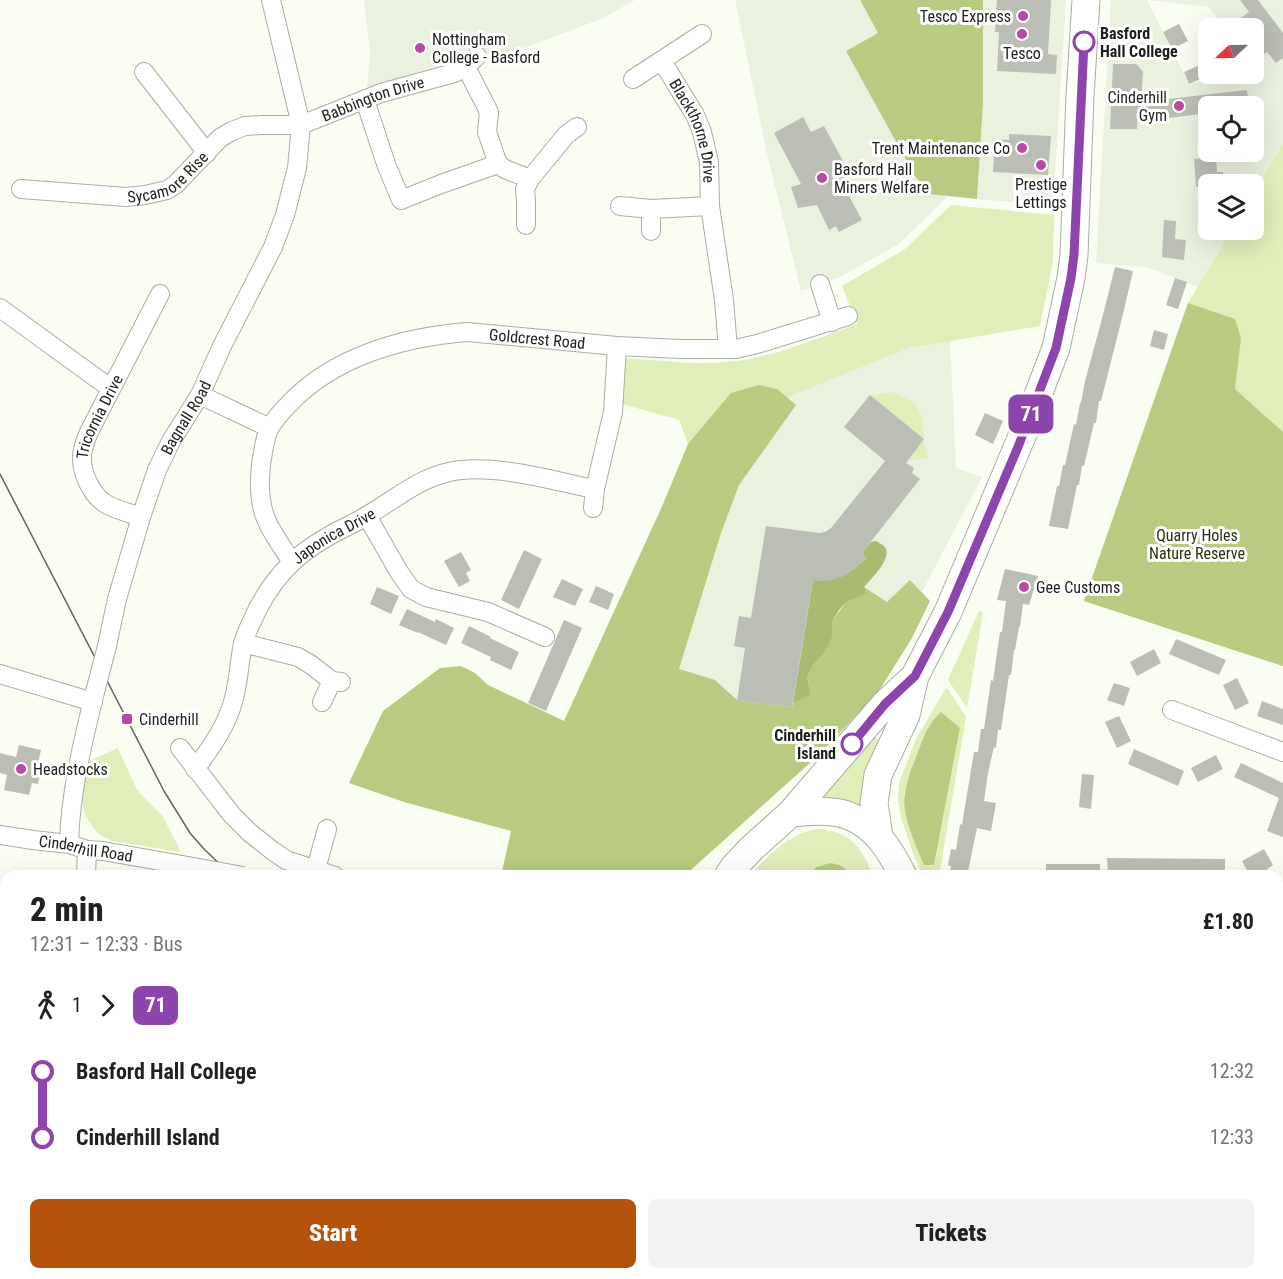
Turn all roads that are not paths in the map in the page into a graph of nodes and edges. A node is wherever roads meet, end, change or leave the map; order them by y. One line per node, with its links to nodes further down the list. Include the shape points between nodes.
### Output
1 (271, 0): 8 (street, Bagnall Road)
2 (1086, 0): 35 (highway, via 1074,255 1056,348 948,612)
3 (702, 34): 4 (street, Blackthorne Drive)
4 (662, 61): 6 (street, Blackthorne Drive); 15 (street, Blackthorne Drive, via 702,132 709,162)
5 (144, 72): 10 (street)
6 (633, 79)
7 (365, 100): 8 (street, Babbington Drive); 11 (street, via 401,200); 11 (street, Babbington Drive, via 454,74 472,62 489,112 487,132)
8 (301, 125): 10 (street, Sycamore Rise, via 245,126 220,138); 25 (street, Bagnall Road, via 297,168 285,215)
9 (577, 127): 12 (street)
10 (207, 153): 13 (street, Sycamore Rise, via 177,184 145,195)
11 (498, 164): 12 (street)
12 (530, 179): 17 (street, via 525,189)
13 (21, 189)
14 (620, 206): 16 (street, Blackthorne Drive)
15 (710, 206): 16 (street, Blackthorne Drive); 23 (street, Blackthorne Drive)
16 (651, 209): 18 (street)
17 (526, 225)
18 (651, 231)
19 (820, 284): 23 (street, Goldcrest Road, via 840,319)
20 (160, 294): 24 (street, Tricornia Drive)
21 (0, 308): 24 (street)
22 (617, 346): 23 (street, Goldcrest Road); 26 (street, Goldcrest Road, via 467,332 399,343 360,356 318,379 300,392); 27 (street, via 613,412)
23 (728, 349)
24 (110, 388): 30 (street, Tricornia Drive, via 88,432 82,455 84,472 97,498)
25 (200, 395): 26 (street); 30 (street, Bagnall Road, via 171,441)
26 (270, 428): 31 (street, Goldcrest Road, via 263,451 261,499 266,518)
27 (596, 489): 28 (street); 29 (street, Japonica Drive, via 484,469 460,471 420,482)
28 (593, 508)
29 (366, 516): 31 (street, Japonica Drive, via 307,549); 32 (street, via 411,588 426,597 529,622)
30 (141, 517): 36 (street, Bagnall Road, bridge)
31 (292, 562): 33 (street, Japonica Drive, via 265,595)
32 (545, 637)
33 (243, 643): 37 (street, via 298,657 337,681); 41 (street, Japonica Drive, via 234,699 211,748)
34 (0, 674): 36 (street)
35 (915, 676): 42 (highway, via 885,704); 45 (highway, via 906,716 878,775 874,803)
36 (94, 697): 46 (street, Bagnall Road, via 70,820)
37 (322, 702)
38 (1172, 710): 40 (street)
39 (180, 748): 41 (street)
40 (1283, 752)
41 (195, 769): 48 (street, via 250,833 286,860)
42 (791, 813): 45 (highway, via 847,815); 52 (highway)
43 (327, 829): 48 (street)
44 (0, 835): 46 (street, Cinderhill Road)
45 (879, 837): 53 (highway)
46 (69, 844): 47 (street, Cinderhill Road)
47 (87, 850): 49 (street); 50 (street, Cinderhill Road, bridge)
48 (316, 869): 51 (street)
49 (86, 870)
50 (210, 870)
51 (319, 870)
52 (731, 870)
53 (900, 870)

